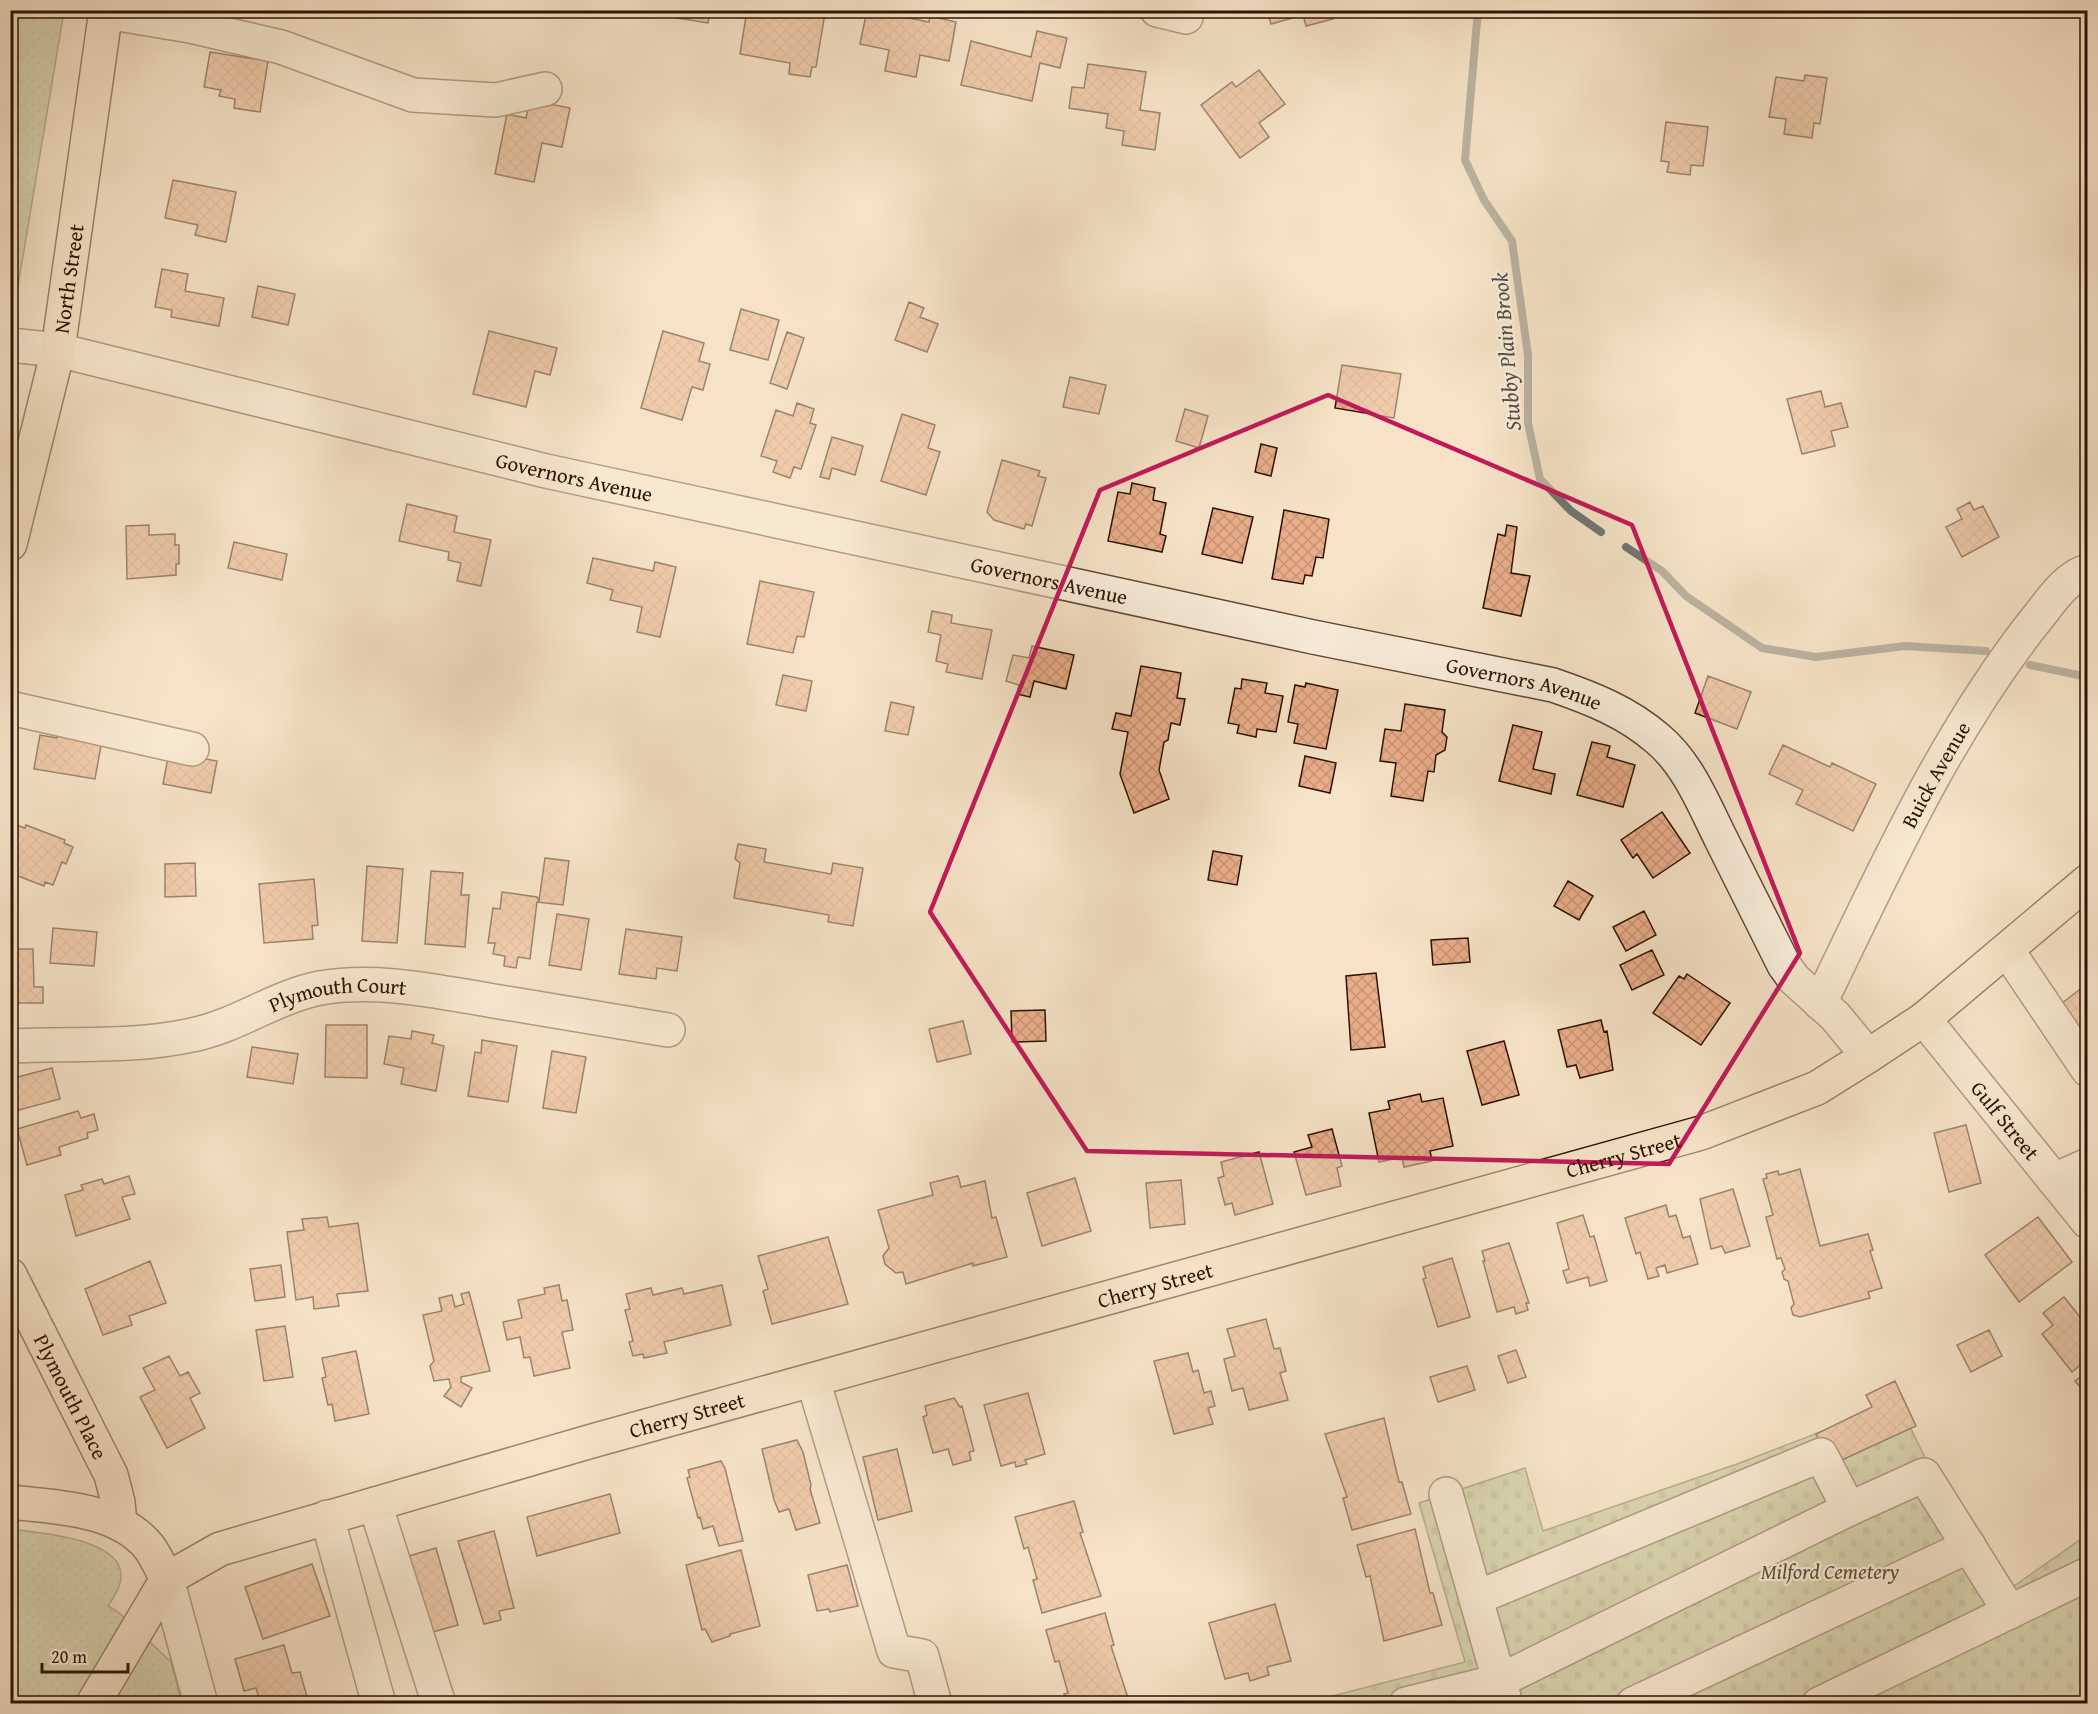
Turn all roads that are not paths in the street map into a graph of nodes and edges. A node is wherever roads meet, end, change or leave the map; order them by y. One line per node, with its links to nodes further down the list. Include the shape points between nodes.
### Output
1 (106, 11): 2 (street, via 281,47 413,95 496,100); 4 (main road, North Street)
2 (545, 89)
3 (10, 345): 4 (street, Governors Avenue)
4 (58, 351): 5 (main road, North Street); 11 (street, Governors Avenue, via 546,471 1581,694 1642,726 1674,755 1694,786 1784,965)
5 (10, 544)
6 (2088, 571): 11 (street, Buick Avenue, via 2060,590 2000,665 1903,832)
7 (10, 708): 8 (street)
8 (192, 749)
9 (2088, 881): 10 (main road, Cherry Street)
10 (2007, 950): 12 (main road, Cherry Street); 16 (street)
11 (1820, 1003): 15 (street, Governors Avenue)
12 (1924, 1019): 15 (main road, Cherry Street); 18 (street, Gulf Street)
13 (668, 1030): 14 (street, Plymouth Court, via 421,989 369,985 321,988 194,1035 163,1040)
14 (10, 1046)
15 (1868, 1056): 21 (main road, Cherry Street, via 1817,1088 1701,1134)
16 (2088, 1070)
17 (2088, 1165): 18 (street)
18 (2054, 1180): 19 (street, Gulf Street)
19 (2088, 1222)
20 (10, 1275): 27 (main road, Plymouth Place, via 111,1475)
21 (813, 1380): 24 (main road, Cherry Street); 38 (street, via 894,1651 922,1656)
22 (1446, 1494): 31 (street)
23 (10, 1502): 27 (main road, via 72,1510)
24 (375, 1504): 26 (main road, Cherry Street); 37 (street)
25 (1849, 1509): 28 (street, via 1924,1475); 31 (street, via 1821,1455); 33 (street)
26 (327, 1517): 30 (main road, Cherry Street, via 220,1549); 36 (street)
27 (120, 1524): 30 (main road, via 150,1547)
28 (1969, 1546): 32 (street); 40 (street)
29 (2088, 1574): 32 (street)
30 (166, 1580): 34 (main road); 35 (street)
31 (1476, 1598): 33 (street)
32 (2010, 1612): 41 (street)
33 (1503, 1692): 39 (street)
34 (93, 1704)
35 (201, 1704)
36 (379, 1704)
37 (440, 1704)
38 (935, 1704)
39 (1406, 1704)
40 (1634, 1704)
41 (1819, 1704)

